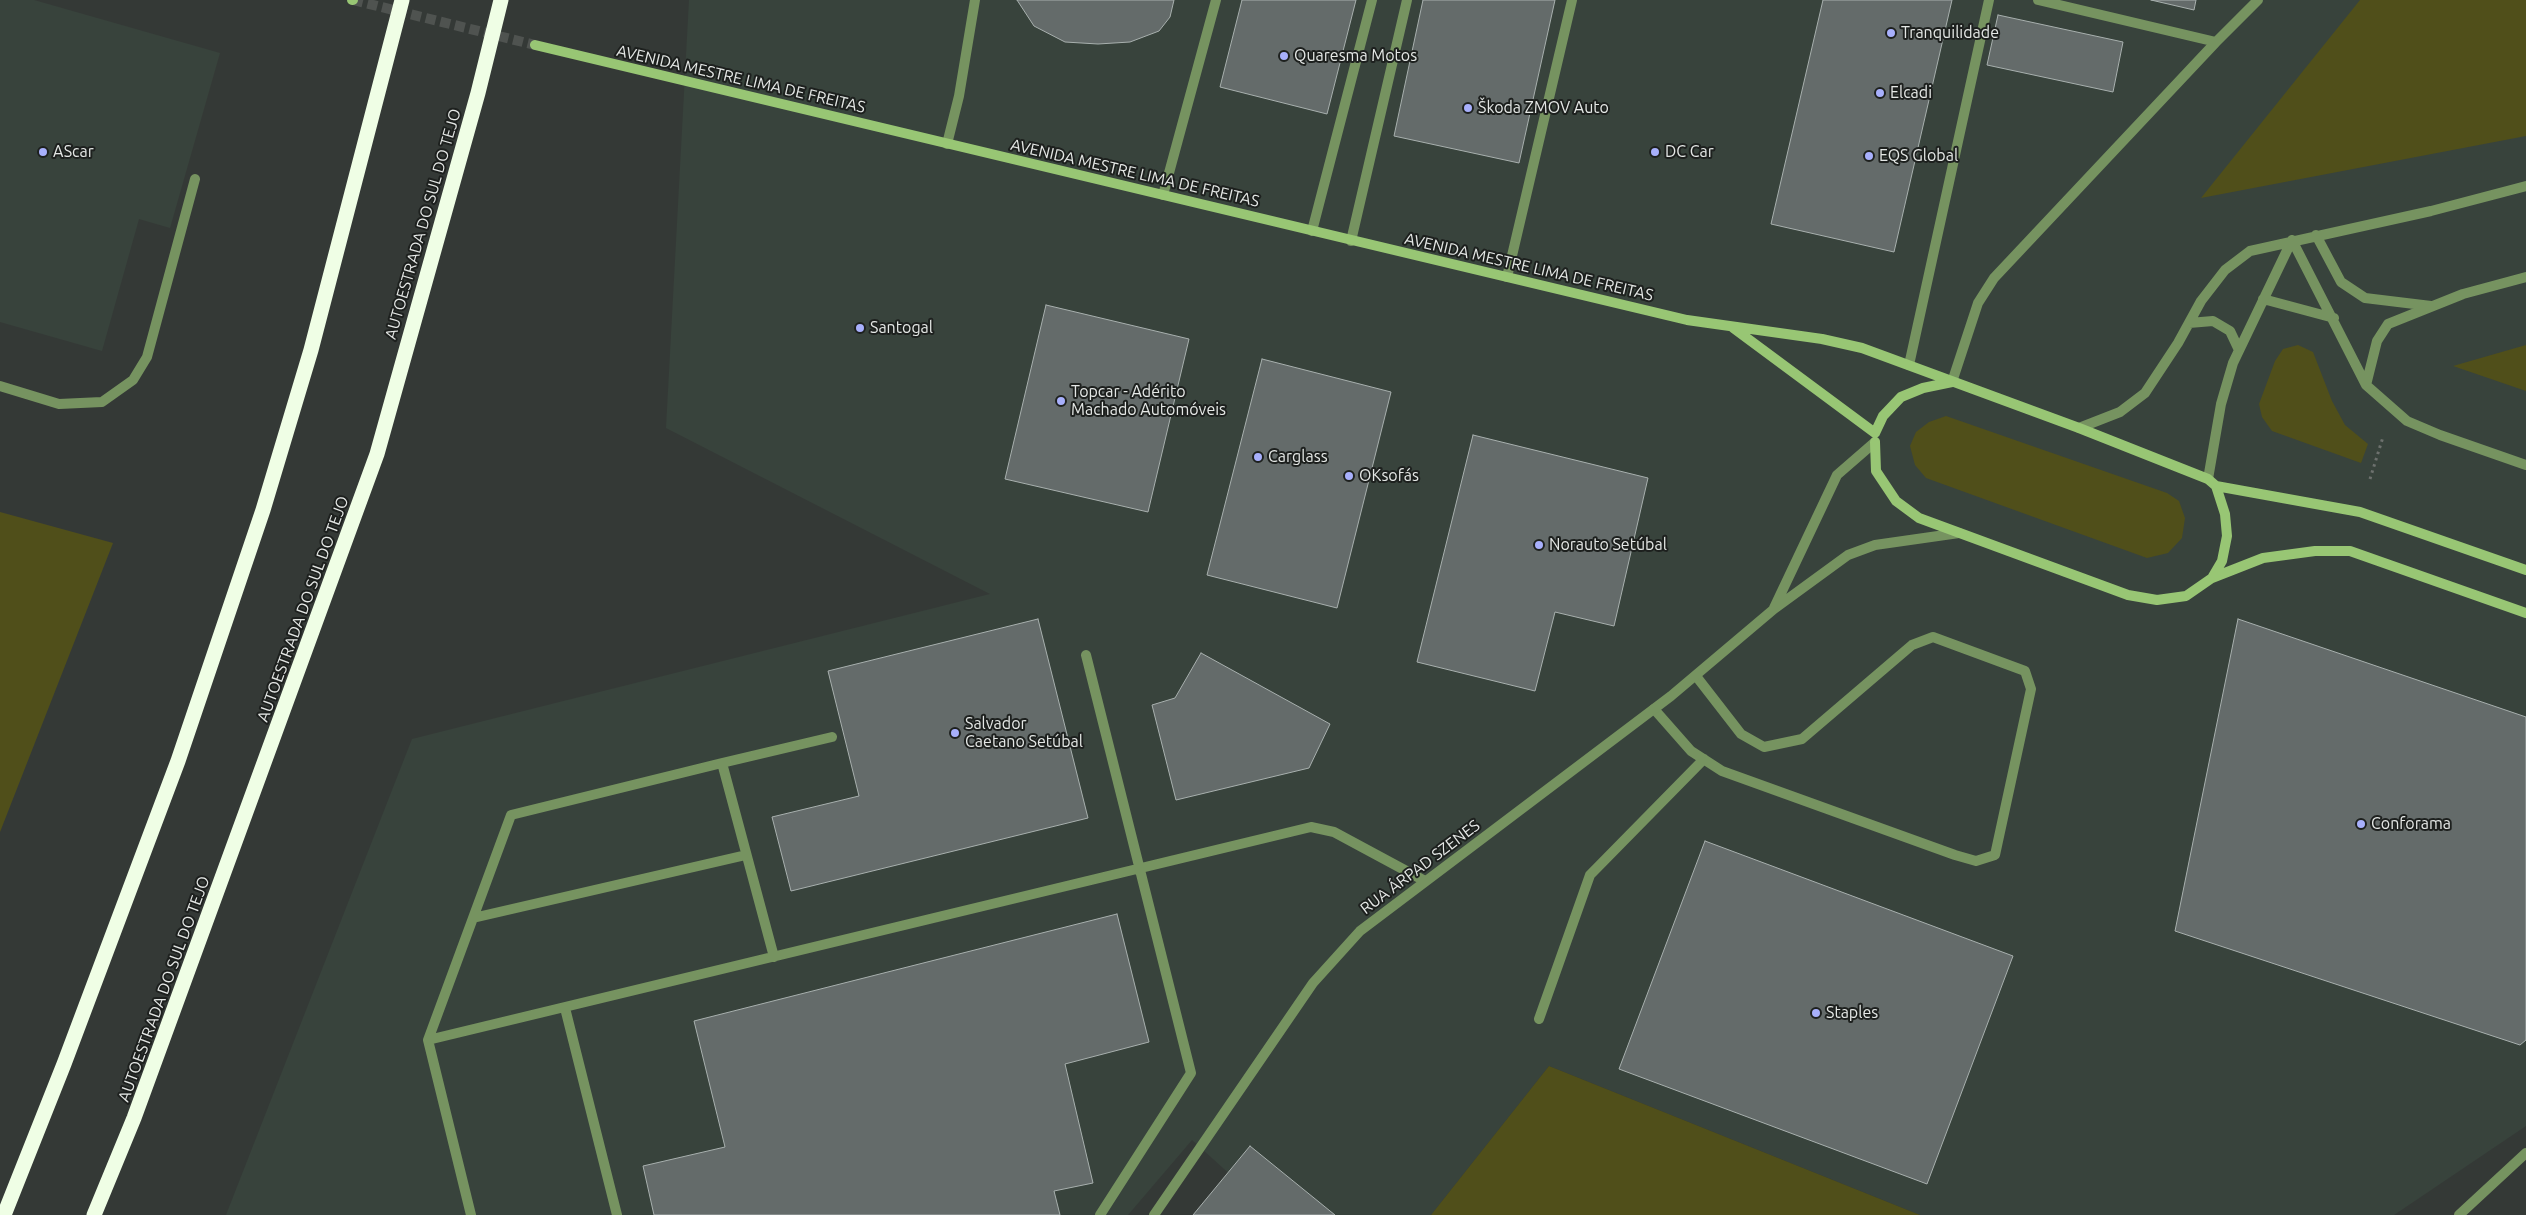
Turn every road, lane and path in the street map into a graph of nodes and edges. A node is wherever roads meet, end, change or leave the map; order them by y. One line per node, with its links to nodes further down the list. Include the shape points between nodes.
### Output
1 (402, 0): 59 (highway, via 310,350 263,510 174,770)
2 (501, 0): 60 (highway, AUTOESTRADA DO SUL DO TEJO, via 377,454 134,1118)
3 (975, 0): 13 (street)
4 (1216, 0): 16 (street)
5 (1372, 0): 17 (street)
6 (1407, 0): 20 (street)
7 (1572, 0): 21 (street)
8 (1989, 0): 29 (street)
9 (2038, 0): 11 (street)
10 (2258, 0): 11 (street)
11 (2216, 42): 30 (street, via 1994,278 1978,302)
12 (535, 45): 13 (main road, AVENIDA MESTRE LIMA DE FREITAS)
13 (948, 144): 16 (main road, AVENIDA MESTRE LIMA DE FREITAS)
14 (195, 179): 32 (street, via 148,356 133,380 102,402 60,404)
15 (2526, 186): 18 (street)
16 (1163, 195): 17 (main road, AVENIDA MESTRE LIMA DE FREITAS)
17 (1312, 231): 20 (main road, AVENIDA MESTRE LIMA DE FREITAS)
18 (2316, 235): 19 (street); 24 (street, via 2341,282 2365,298)
19 (2292, 240): 23 (street); 25 (street); 26 (street, via 2250,251 2224,270)
20 (1351, 241): 21 (main road, AVENIDA MESTRE LIMA DE FREITAS)
21 (1507, 277): 27 (main road, AVENIDA MESTRE LIMA DE FREITAS, via 1687,320)
22 (2526, 277): 24 (street)
23 (2263, 299): 25 (street); 28 (street)
24 (2432, 306): 31 (street, via 2388,324 2377,341)
25 (2334, 318): 31 (street)
26 (2189, 323): 28 (street, via 2213,320 2230,331); 33 (street, via 2145,393 2120,412)
27 (1729, 325): 29 (main road, AVENIDA MESTRE LIMA DE FREITAS, via 1822,338); 35 (main road, AVENIDA MESTRE LIMA DE FREITAS)
28 (2239, 350): 38 (street, via 2221,404)
29 (1909, 365): 30 (main road, AVENIDA MESTRE LIMA DE FREITAS)
30 (1952, 382): 33 (main road, AVENIDA MESTRE LIMA DE FREITAS); 35 (main road, via 1901,397 1883,416)
31 (2366, 385): 36 (street, via 2407,421)
32 (0, 386)
33 (2080, 428): 38 (main road, AVENIDA MESTRE LIMA DE FREITAS)
34 (2383, 437): 37 (path)
35 (1875, 438): 39 (main road, via 1876,471 1896,501 1919,518); 42 (street, RUA ÁRPAD SZENES, via 1837,475)
36 (2526, 466)
37 (2370, 479)
38 (2212, 482): 40 (main road, via 2360,512); 41 (main road, via 2225,514 2227,536 2222,561)
39 (1959, 533): 41 (main road, via 2128,595 2157,600 2186,596); 42 (street, RUA ÁRPAD SZENES, via 1875,545 1848,555)
40 (2526, 570)
41 (2212, 578): 43 (main road, via 2263,558 2315,551 2350,551)
42 (1774, 609): 45 (street, RUA ÁRPAD SZENES)
43 (2526, 613)
44 (1086, 656): 51 (street)
45 (1696, 676): 46 (street, RUA ÁRPAD SZENES); 48 (street, via 1741,734 1764,747 1802,739 1912,645 1933,638 2025,671 2030,689 1995,855 1976,861 1754,784 1722,771)
46 (1654, 709): 48 (street, via 1691,751); 52 (street, RUA ÁRPAD SZENES)
47 (832, 737): 49 (street)
48 (1704, 759): 56 (street, via 1590,876)
49 (722, 763): 50 (street); 53 (street, via 510,815)
50 (746, 855): 53 (street); 54 (street)
51 (1141, 868): 52 (street, via 1311,827 1334,832); 54 (street); 63 (street, via 1192,1073)
52 (1425, 881): 64 (street, RUA ÁRPAD SZENES, via 1360,931 1313,983)
53 (473, 918): 57 (street)
54 (774, 957): 55 (street)
55 (565, 1008): 57 (street); 62 (street)
56 (1539, 1019)
57 (428, 1040): 61 (street)
58 (2526, 1153): 65 (street)
59 (4, 1215)
60 (94, 1215)
61 (471, 1215)
62 (617, 1215)
63 (1100, 1215)
64 (1154, 1215)
65 (2459, 1215)

